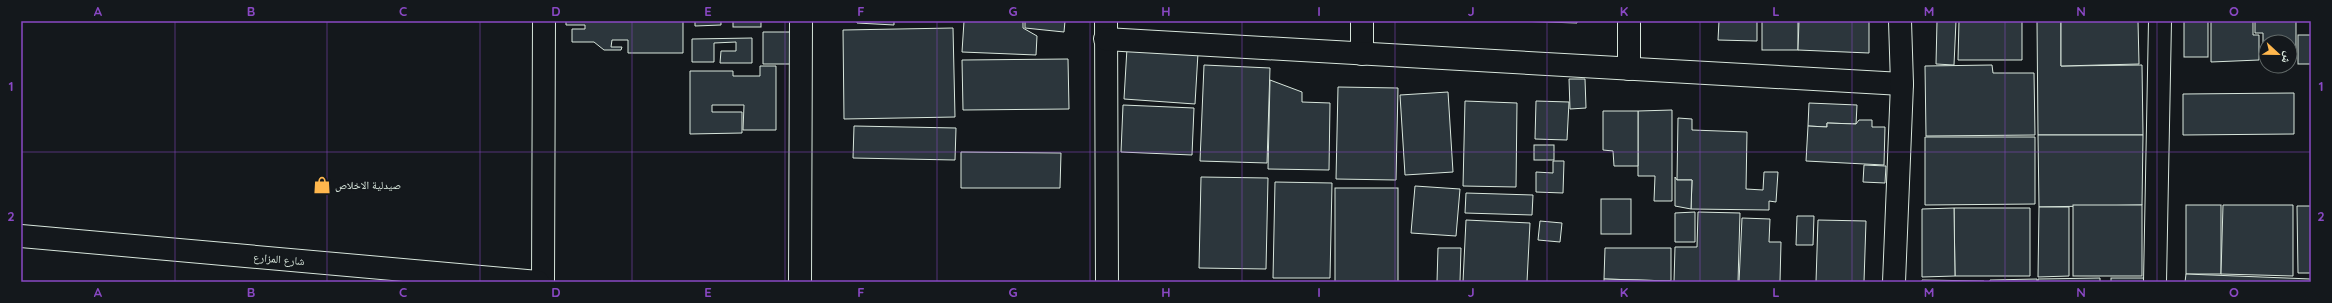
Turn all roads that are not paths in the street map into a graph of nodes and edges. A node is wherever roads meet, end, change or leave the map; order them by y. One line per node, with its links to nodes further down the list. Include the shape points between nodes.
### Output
1 (544, 21): 13 (street)
2 (801, 21): 14 (street)
3 (1362, 21): 8 (street)
4 (1629, 21): 9 (street)
5 (1900, 21): 10 (street)
6 (2160, 21): 17 (street)
7 (1105, 30): 8 (street); 15 (street)
8 (1362, 54): 9 (street)
9 (1629, 69): 10 (street)
10 (1902, 84): 16 (street)
11 (21, 236): 12 (street, شارع المزارع)
12 (538, 282)
13 (543, 282)
14 (800, 282)
15 (1107, 282)
16 (1894, 282)
17 (2155, 282)

